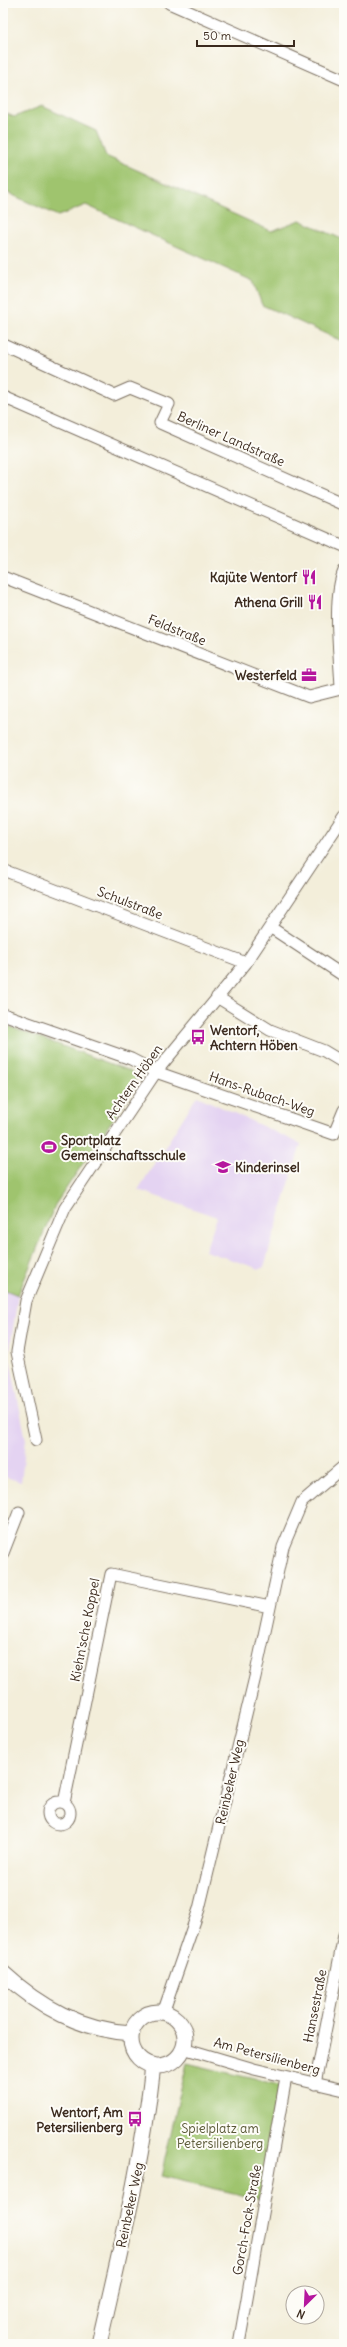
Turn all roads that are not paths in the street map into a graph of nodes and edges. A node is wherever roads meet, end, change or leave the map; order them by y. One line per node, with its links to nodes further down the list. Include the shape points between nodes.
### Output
1 (169, 3): 2 (street)
2 (344, 80)
3 (3, 344): 5 (street, Berliner Landstraße, via 114,395 130,388 169,404 160,423)
4 (3, 397): 6 (street)
5 (342, 504)
6 (344, 546)
7 (344, 571): 9 (street, via 339,586 338,603)
8 (3, 577): 9 (street, Feldstraße, via 309,697)
9 (343, 690)
10 (344, 816): 12 (street, Achtern Höben)
11 (3, 870): 13 (street, Schulstraße)
12 (270, 927): 13 (street, Achtern Höben); 14 (street)
13 (246, 963): 15 (street, Achtern Höben)
14 (344, 976)
15 (218, 997): 17 (street, via 270,1030 324,1051); 18 (street, Achtern Höben)
16 (3, 1014): 18 (street, via 131,1059)
17 (344, 1063)
18 (156, 1072): 19 (street, Hans-Rubach-Weg, via 334,1134); 20 (street, Achtern Höben, via 65,1208 26,1301 17,1352)
19 (344, 1110)
20 (36, 1440)
21 (344, 1466): 24 (street, Reinbeker Weg, via 302,1502 283,1547)
22 (19, 1512): 23 (street)
23 (3, 1553)
24 (270, 1607): 25 (street, Kiehn'sche Koppel, via 111,1574); 28 (street, Reinbeker Weg, via 199,1909)
25 (64, 1803)
26 (344, 1935): 33 (street, Hansestraße)
27 (3, 1973): 29 (main road, via 26,1994 59,2014 87,2026)
28 (163, 2013): 29 (main road, via 154,2013 140,2019); 30 (main road, via 181,2026 184,2033)
29 (132, 2033): 31 (main road, via 131,2042 136,2054)
30 (183, 2048): 31 (main road, via 168,2064); 32 (street, Am Petersilienberg)
31 (153, 2065): 35 (main road, Reinbeker Weg, via 147,2121 135,2184)
32 (286, 2077): 33 (street, Am Petersilienberg); 36 (street, Gorch-Fock-Straße)
33 (315, 2084): 34 (street, Am Petersilienberg)
34 (344, 2090)
35 (99, 2344)
36 (239, 2344)

